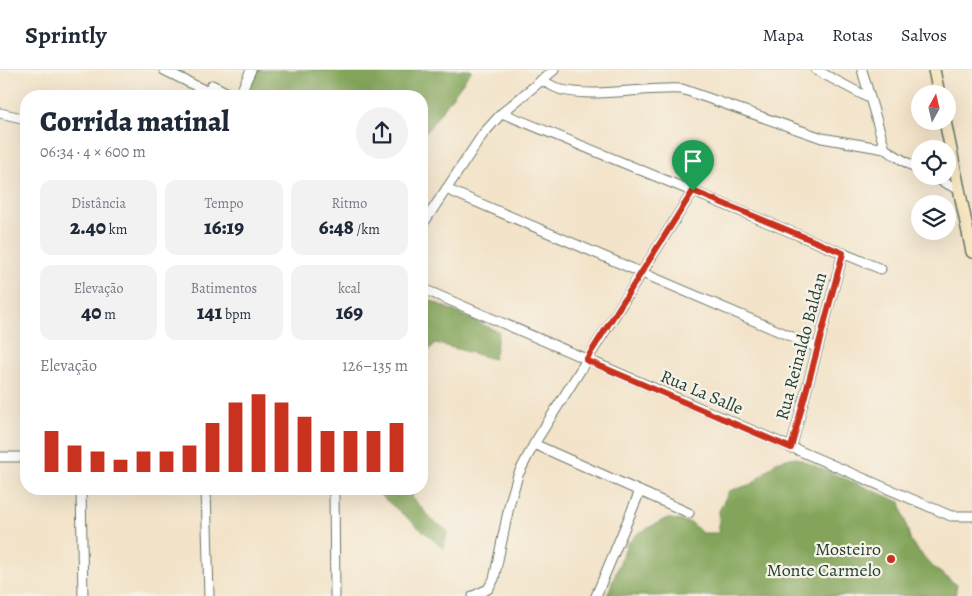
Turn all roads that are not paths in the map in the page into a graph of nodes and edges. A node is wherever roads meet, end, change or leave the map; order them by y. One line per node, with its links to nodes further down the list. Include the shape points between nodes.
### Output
1 (164, 70): 9 (street)
2 (251, 70): 12 (street)
3 (554, 70): 7 (street)
4 (816, 70): 13 (street)
5 (862, 70): 13 (street)
6 (934, 70): 8 (main road)
7 (541, 80): 14 (street); 18 (street, via 561,90 588,92 658,88 682,90 822,138)
8 (937, 85)
9 (204, 90)
10 (209, 90): 11 (street, via 212,85)
11 (222, 90)
12 (242, 90)
13 (869, 98): 18 (street)
14 (502, 112): 21 (street); 23 (street)
15 (0, 113): 16 (street)
16 (20, 118)
17 (947, 130): 22 (main road)
18 (885, 149): 19 (street)
19 (911, 165)
20 (950, 185): 22 (street)
21 (446, 189): 24 (street); 28 (street)
22 (960, 190): 25 (main road)
23 (693, 191): 26 (street); 28 (street)
24 (428, 216)
25 (972, 252)
26 (843, 253): 27 (street); 30 (street, Rua Reinaldo Baldan)
27 (882, 269)
28 (642, 272): 30 (street); 31 (street)
29 (428, 291): 31 (street, Rua La Salle)
30 (818, 348): 33 (street, Rua Reinaldo Baldan)
31 (586, 360): 32 (street); 33 (street, Rua La Salle)
32 (534, 444): 36 (street); 45 (street, via 518,475 494,579 488,589)
33 (791, 448): 41 (street, Rua La Salle, via 952,516)
34 (0, 457): 35 (street)
35 (20, 457)
36 (640, 491): 40 (street); 46 (street)
37 (81, 495): 42 (street)
38 (206, 495): 43 (street)
39 (334, 495): 44 (street)
40 (689, 513)
41 (972, 516)
42 (83, 596)
43 (208, 596)
44 (335, 596)
45 (473, 596)
46 (596, 596)

